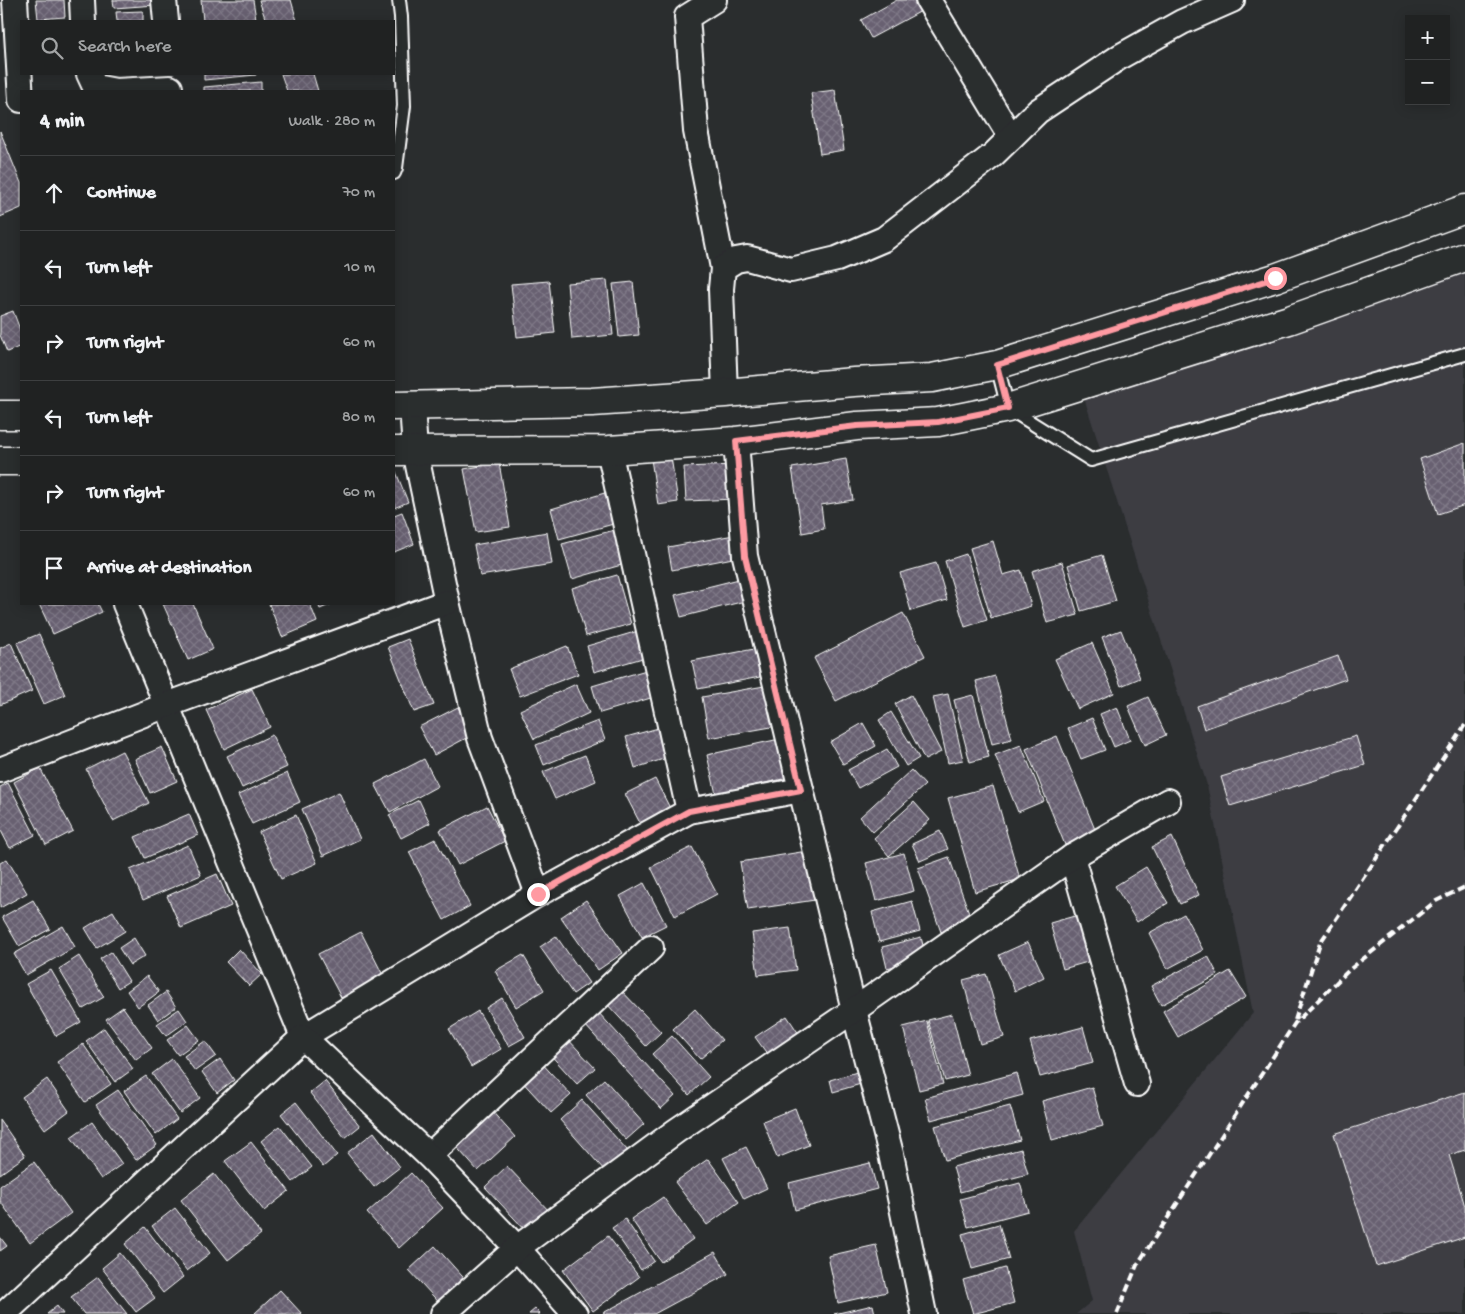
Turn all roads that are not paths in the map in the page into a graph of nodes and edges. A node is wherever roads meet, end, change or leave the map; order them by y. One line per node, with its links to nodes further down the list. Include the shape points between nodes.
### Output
1 (15, 0): 12 (street)
2 (82, 0): 8 (street)
3 (164, 0): 9 (street)
4 (399, 0): 16 (lane, via 404,106)
5 (714, 0): 19 (street, via 687,17 696,131)
6 (928, 0): 15 (street)
7 (1232, 0): 15 (street, via 1182,22 1121,56 1038,110)
8 (83, 20)
9 (166, 20)
10 (90, 75): 13 (street, via 96,88)
11 (170, 84): 14 (street)
12 (20, 90)
13 (109, 90)
14 (124, 90)
15 (1011, 137): 19 (street, via 993,155 884,239 837,259 791,270 747,258)
16 (395, 170)
17 (1465, 209): 21 (street, via 1275,278)
18 (1465, 257): 24 (street, via 1290,320)
19 (723, 268): 22 (street)
20 (1465, 354): 24 (lane, via 1091,460)
21 (997, 365): 22 (street, via 932,378); 24 (lane)
22 (725, 393): 23 (street, via 592,402)
23 (403, 406): 29 (street)
24 (1008, 408): 27 (street, via 938,422 857,426)
25 (0, 415): 26 (street)
26 (20, 415)
27 (736, 441): 28 (street); 36 (street, via 745,556)
28 (609, 450): 29 (street); 38 (street)
29 (404, 451): 32 (street)
30 (0, 461): 31 (street)
31 (20, 461)
32 (447, 602): 34 (street); 40 (street, via 480,738)
33 (125, 605): 34 (street)
34 (167, 705): 35 (street); 43 (street)
35 (0, 770)
36 (801, 790): 38 (street); 42 (street)
37 (1168, 801): 39 (street)
38 (689, 811): 40 (street)
39 (1072, 857): 42 (street); 44 (street)
40 (538, 894): 43 (street)
41 (650, 948): 45 (street)
42 (854, 1010): 46 (street, via 676,1131); 50 (street, via 891,1154)
43 (303, 1037): 45 (street); 47 (street)
44 (1137, 1084)
45 (429, 1156): 46 (street)
46 (517, 1248): 48 (street); 49 (street)
47 (4, 1314)
48 (442, 1314)
49 (575, 1314)
50 (924, 1314)

